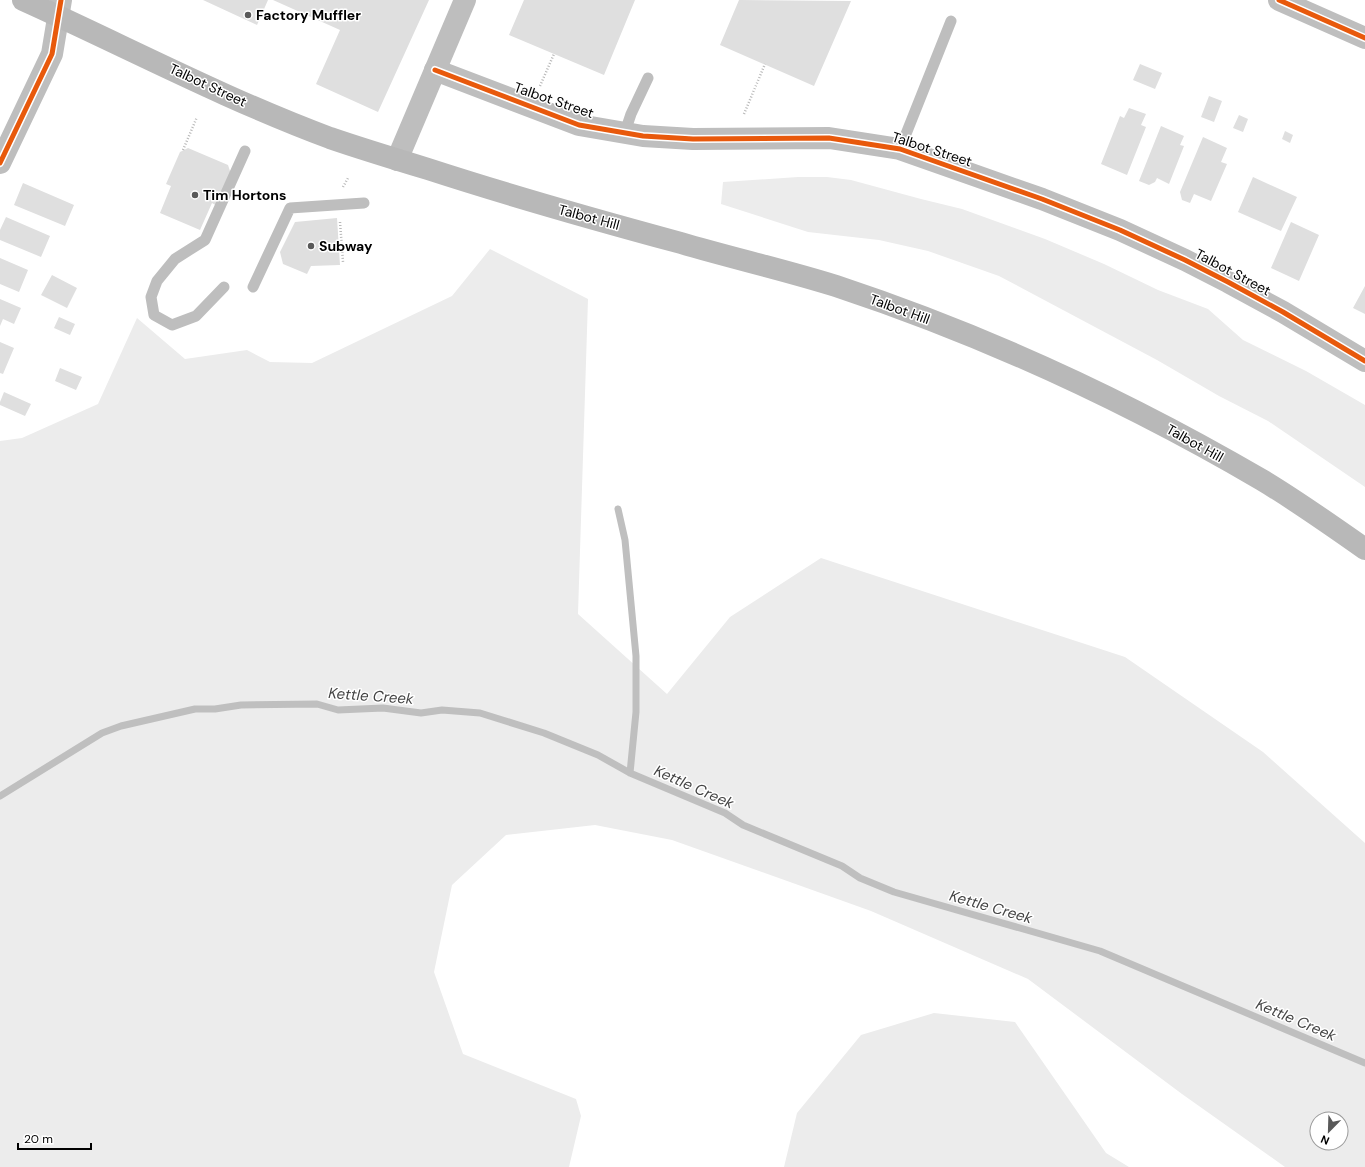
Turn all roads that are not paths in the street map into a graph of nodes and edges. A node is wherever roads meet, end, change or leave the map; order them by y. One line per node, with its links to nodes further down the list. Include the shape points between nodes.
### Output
1 (23, 0): 4 (main road, Talbot Street)
2 (465, 0): 7 (street)
3 (1280, 0): 6 (street)
4 (60, 8): 12 (main road, Talbot Street, via 234,98 331,138); 13 (street, via 52,54)
5 (951, 21): 10 (lane)
6 (1365, 38)
7 (435, 70): 9 (street, Talbot Street, via 579,125); 12 (street)
8 (648, 78): 9 (lane)
9 (625, 132): 10 (street, Talbot Street, via 643,136 693,139 829,138)
10 (900, 149): 17 (street, Talbot Street, via 1042,199 1120,230 1228,282)
11 (245, 151): 15 (lane, via 205,240 175,259 157,281 151,297 154,315 172,325 196,316)
12 (397, 160): 18 (main road, Talbot Hill, via 527,200 832,285 896,306 990,343 1058,372 1184,436 1264,481)
13 (0, 164)
14 (364, 203): 16 (lane, via 290,208)
15 (224, 287)
16 (253, 287)
17 (1365, 361)
18 (1365, 549)

